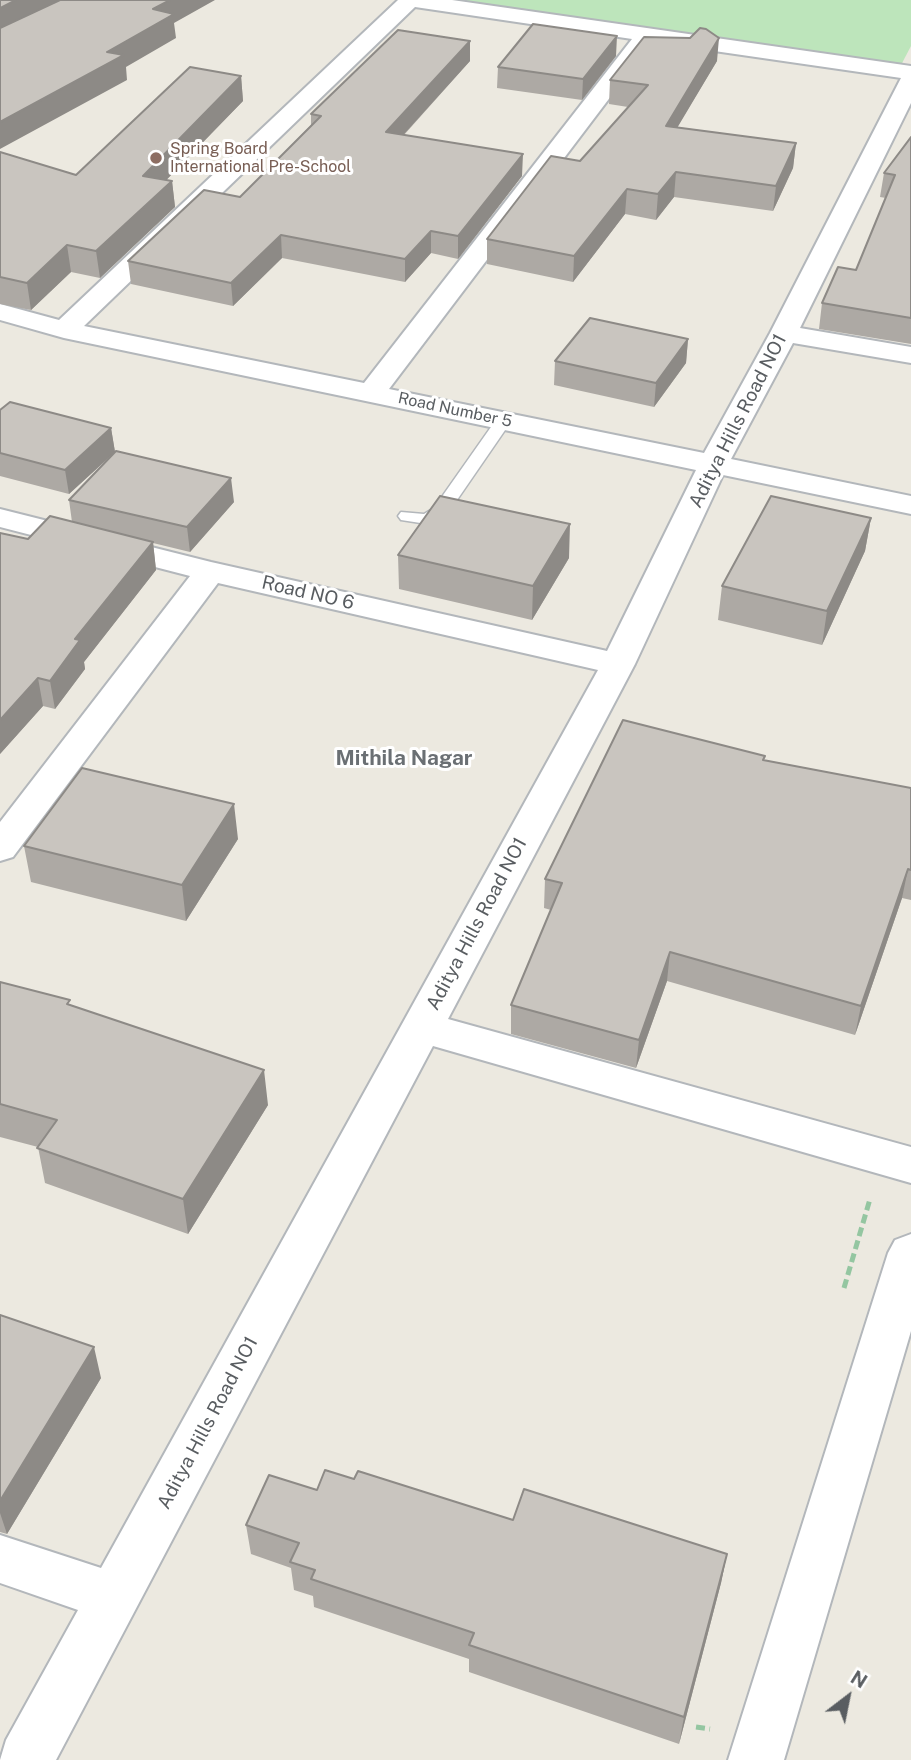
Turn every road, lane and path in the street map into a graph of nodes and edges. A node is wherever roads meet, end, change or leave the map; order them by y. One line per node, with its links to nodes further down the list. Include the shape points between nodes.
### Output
1 (410, 0): 2 (street); 7 (street)
2 (440, 2): 3 (street)
3 (647, 34): 4 (street); 10 (street)
4 (911, 73)
5 (911, 80): 8 (street, Aditya Hills Road NO1)
6 (0, 312): 7 (street, Road Number 5)
7 (64, 330): 10 (street, Road Number 5)
8 (784, 333): 9 (street); 12 (street, Aditya Hills Road NO1)
9 (911, 355)
10 (371, 393): 11 (street, Road Number 5)
11 (504, 420): 12 (street, Road Number 5); 14 (lane, via 440,512 427,519)
12 (714, 463): 13 (street, Road Number 5); 17 (street, Aditya Hills Road NO1)
13 (911, 505)
14 (407, 516)
15 (0, 518): 16 (street, Road NO 6)
16 (210, 571): 17 (street, Road NO 6); 18 (street)
17 (618, 664): 19 (street, Aditya Hills Road NO1)
18 (0, 848)
19 (422, 1027): 20 (street); 23 (street, Aditya Hills Road NO1)
20 (911, 1165)
21 (911, 1253): 25 (street)
22 (0, 1559): 23 (street)
23 (113, 1597): 24 (street, Aditya Hills Road NO1)
24 (26, 1760)
25 (756, 1760)

